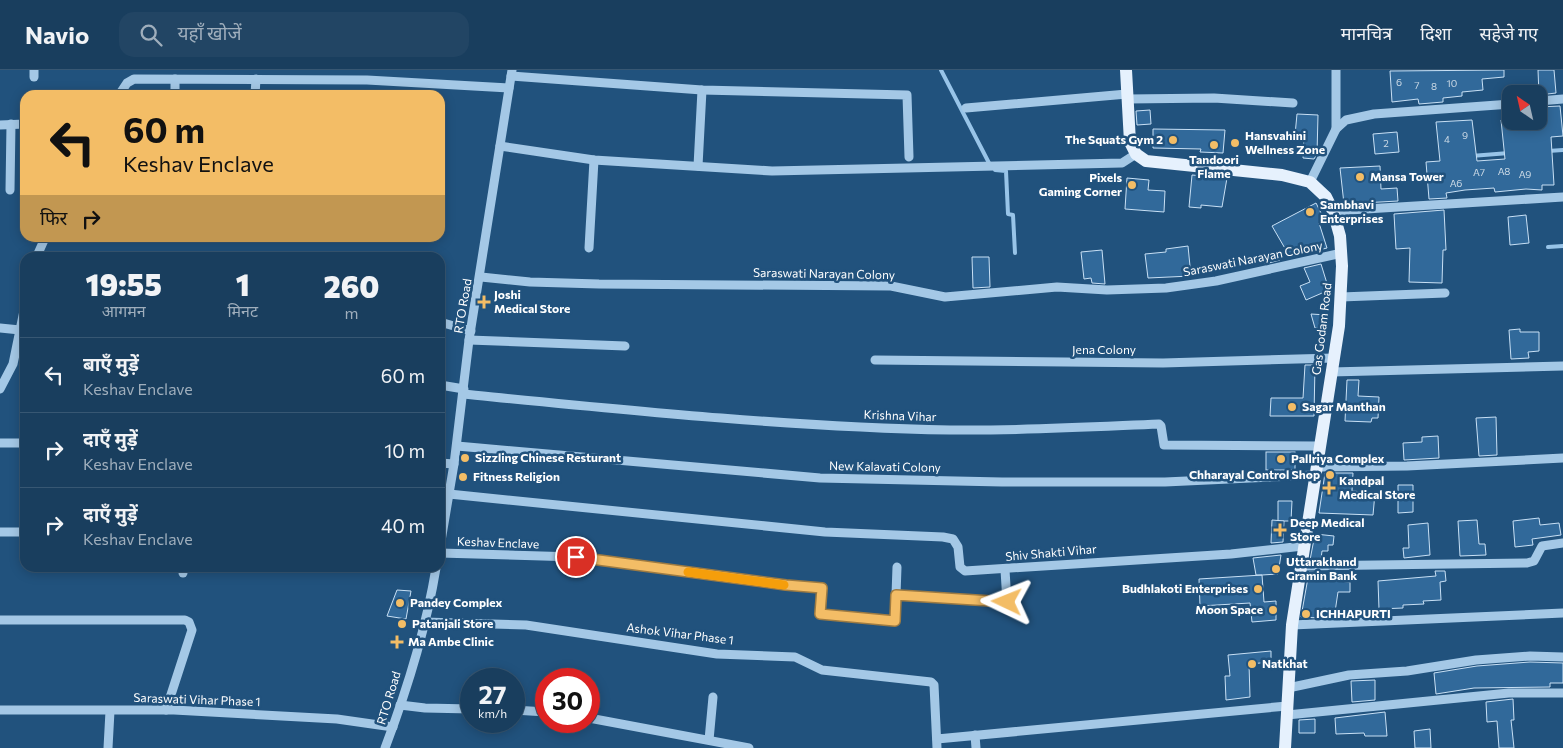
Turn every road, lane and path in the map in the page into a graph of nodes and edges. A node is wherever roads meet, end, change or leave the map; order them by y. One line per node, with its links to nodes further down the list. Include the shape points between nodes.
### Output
1 (131, 70): 7 (street)
2 (1126, 70): 13 (main road)
3 (1336, 70): 22 (street)
4 (511, 73): 8 (street, RTO Road); 12 (street)
5 (175, 79): 6 (street); 7 (street); 10 (street)
6 (256, 79): 8 (street, via 367,80); 11 (street)
7 (134, 80): 9 (street)
8 (509, 88): 23 (street, RTO Road)
9 (122, 90)
10 (175, 90)
11 (255, 90)
12 (702, 90): 25 (street, via 907,95); 27 (street)
13 (1127, 96): 16 (street); 18 (street); 24 (main road, via 1130,142)
14 (1563, 99): 15 (street)
15 (1548, 100)
16 (1293, 103)
17 (1502, 105): 22 (street, via 1356,116)
18 (966, 108)
19 (11, 124): 20 (street); 21 (street); 29 (street)
20 (20, 124)
21 (0, 125)
22 (1336, 129): 28 (street)
23 (500, 146): 26 (street); 34 (street, RTO Road)
24 (1136, 154): 27 (street, via 1122,163 772,171); 28 (main road, via 1146,161 1282,175)
25 (910, 157)
26 (594, 160): 27 (street); 32 (street)
27 (698, 166)
28 (1310, 182): 31 (main road, Gas Godam Road, via 1326,197)
29 (10, 190)
30 (1563, 197): 31 (street)
31 (1333, 211): 33 (main road, Gas Godam Road)
32 (589, 248)
33 (1342, 253): 34 (street, Saraswati Narayan Colony, via 1225,280 1166,288 1057,288 945,296 891,286 599,284); 36 (main road, Gas Godam Road)
34 (481, 277): 40 (street, RTO Road)
35 (1445, 293): 36 (street)
36 (1341, 296): 44 (main road, Gas Godam Road)
37 (445, 323): 40 (street)
38 (20, 324): 39 (street)
39 (0, 328)
40 (471, 331): 42 (street, RTO Road)
41 (20, 332): 49 (street, via 12,364)
42 (469, 340): 43 (street); 50 (street, RTO Road)
43 (625, 346)
44 (1334, 358): 45 (street, Jena Colony, via 1163,363); 47 (main road, Gas Godam Road)
45 (875, 360)
46 (1563, 366): 47 (street)
47 (1331, 372): 54 (main road, Gas Godam Road)
48 (445, 387): 50 (street)
49 (0, 389)
50 (463, 392): 53 (street, RTO Road); 54 (street, Krishna Vihar, via 880,428 986,430 1159,424 1164,445)
51 (0, 443): 52 (street)
52 (20, 443)
53 (456, 446): 57 (street, RTO Road); 58 (street, New Kalavati Colony, via 820,478 1165,482)
54 (1319, 446): 58 (main road, Gas Godam Road)
55 (1563, 458): 58 (street, New Kalavati Colony)
56 (445, 463): 57 (street)
57 (454, 464): 59 (street, RTO Road)
58 (1315, 471): 64 (main road, Gas Godam Road)
59 (449, 494): 60 (street, RTO Road); 68 (street, Shiv Shakti Vihar, via 825,532 948,538 953,539 958,547 960,567 965,571)
60 (445, 518)
61 (0, 532): 62 (street)
62 (20, 532)
63 (1563, 543): 66 (street, via 1542,546 1534,561 1527,563)
64 (1303, 546): 66 (main road, Gas Godam Road); 68 (street, Shiv Shakti Vihar)
65 (445, 553): 70 (street, Keshav Enclave, via 576,557 822,588 820,614 895,621)
66 (1300, 566): 74 (main road, Gas Godam Road)
67 (896, 567): 70 (street)
68 (1005, 570): 70 (street, via 1006,602)
69 (435, 572): 73 (street, RTO Road)
70 (896, 595)
71 (1563, 613): 74 (street)
72 (0, 620): 82 (street, via 189,622 192,630)
73 (424, 622): 79 (street, RTO Road); 89 (street, Ashok Vihar Phase 1, via 526,625 717,654 795,656 822,670 931,682 934,685)
74 (1292, 625): 76 (main road, Gas Godam Road)
75 (1563, 657): 76 (street, via 1476,660 1407,671 1349,675)
76 (1288, 688): 84 (main road, Gas Godam Road)
77 (1563, 693): 84 (street, via 1509,693)
78 (713, 697): 88 (street)
79 (400, 705): 80 (street); 86 (street, RTO Road)
80 (460, 709)
81 (0, 710): 83 (street, Saraswati Vihar Phase 1)
82 (166, 710): 83 (street, Saraswati Vihar Phase 1); 86 (street, Saraswati Vihar Phase 1, via 337,718)
83 (110, 711): 90 (street)
84 (1287, 711): 87 (street); 94 (main road, Gas Godam Road)
85 (600, 720): 88 (street)
86 (393, 727): 91 (street, RTO Road)
87 (975, 735): 89 (street); 93 (street)
88 (709, 740): 92 (street)
89 (937, 743)
90 (108, 748)
91 (385, 748)
92 (749, 748)
93 (976, 748)
94 (1285, 748)

